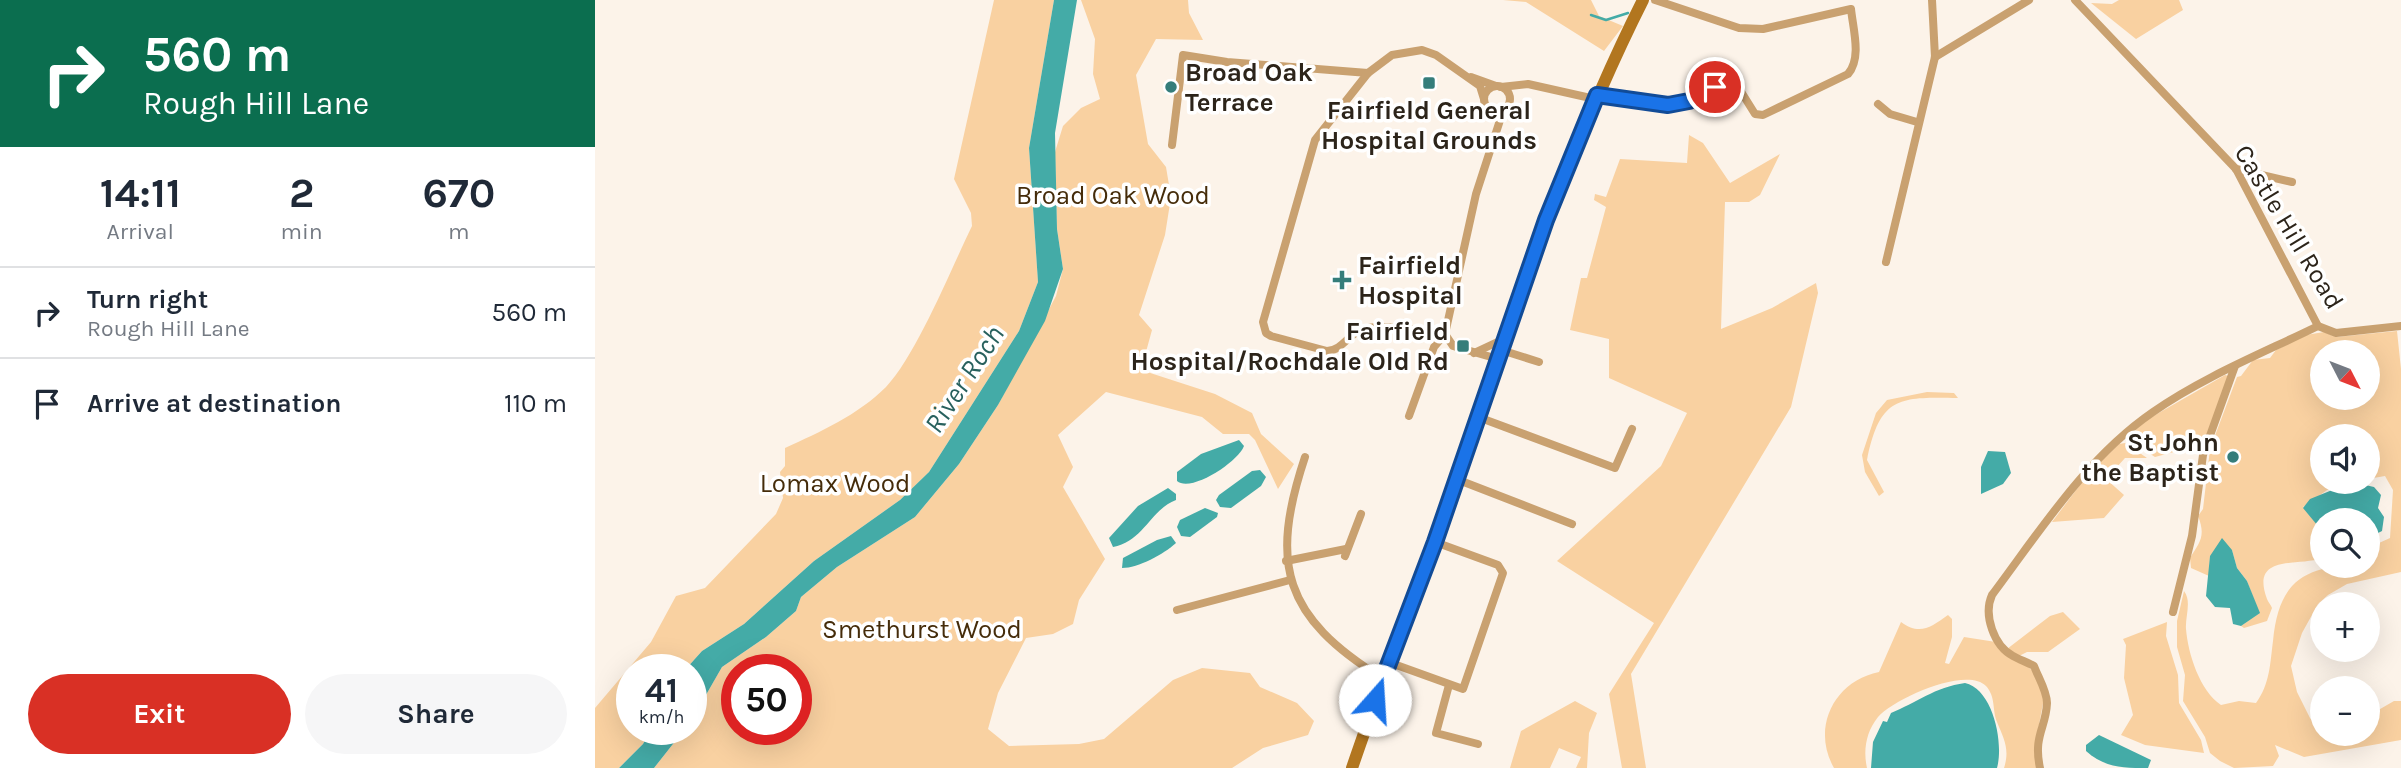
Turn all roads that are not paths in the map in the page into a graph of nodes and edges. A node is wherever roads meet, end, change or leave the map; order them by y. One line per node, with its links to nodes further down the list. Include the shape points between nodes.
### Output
1 (1643, 0): 15 (main road)
2 (1655, 0): 6 (street)
3 (1933, 0): 8 (street)
4 (2029, 0): 8 (street)
5 (2075, 0): 22 (street, Castle Hill Road)
6 (1683, 4): 7 (street, via 1739,28 1763,29)
7 (1852, 5): 14 (street, via 1856,51 1855,67 1848,74 1763,115 1755,114)
8 (1935, 57): 20 (street)
9 (1368, 73): 10 (street, via 1392,55 1413,50 1432,53); 21 (street, via 1183,55); 27 (street, via 1315,140 1263,322 1266,333 1327,351 1343,350 1354,333 1367,328)
10 (1462, 73): 11 (street); 16 (street, via 1479,86)
11 (1499, 87): 12 (street, via 1521,83); 16 (street, via 1488,90); 17 (street, via 1508,92)
12 (1534, 87): 15 (street); 17 (street, via 1521,90)
13 (1715, 87): 15 (street, via 1689,101 1668,105)
14 (1739, 90)
15 (1596, 97): 28 (main road, via 1546,220)
16 (1484, 99): 19 (street, via 1490,110)
17 (1510, 100): 19 (street)
18 (1878, 104): 20 (street, via 1890,114)
19 (1503, 111): 27 (street, via 1476,194)
20 (1917, 122): 24 (street)
21 (1172, 145)
22 (2236, 169): 23 (street); 25 (street, Castle Hill Road)
23 (2292, 182)
24 (1886, 262)
25 (2318, 326): 26 (street, Castle Hill Road, via 2336,333); 31 (street)
26 (2401, 326)
27 (1445, 334): 29 (street, via 1453,346); 32 (street, via 1434,348)
28 (1502, 349): 29 (street); 29 (street); 30 (street); 33 (main road)
29 (1474, 353)
30 (1539, 362)
31 (2235, 366): 43 (street, via 2203,455 2192,536); 49 (street, via 2153,412 2121,437 2072,490 1991,595 1989,614 1998,642 2011,656 2034,666 2045,692 2047,703 2038,733)
32 (1409, 416)
33 (1478, 417): 34 (street, via 1615,468); 36 (main road)
34 (1632, 429)
35 (1305, 457): 40 (street, via 1291,505)
36 (1456, 479): 38 (street); 39 (main road)
37 (1361, 514): 40 (street, via 1345,552)
38 (1572, 524)
39 (1435, 542): 44 (main road); 46 (street, via 1498,565 1503,573 1463,689)
40 (1286, 561): 41 (street)
41 (1290, 580): 42 (street); 45 (street, via 1324,635)
42 (1177, 610)
43 (2173, 612)
44 (1388, 662): 45 (main road); 46 (street)
45 (1383, 678): 48 (main road)
46 (1449, 685): 47 (street, via 1436,733)
47 (1478, 744)
48 (1352, 768)
49 (2040, 768)

